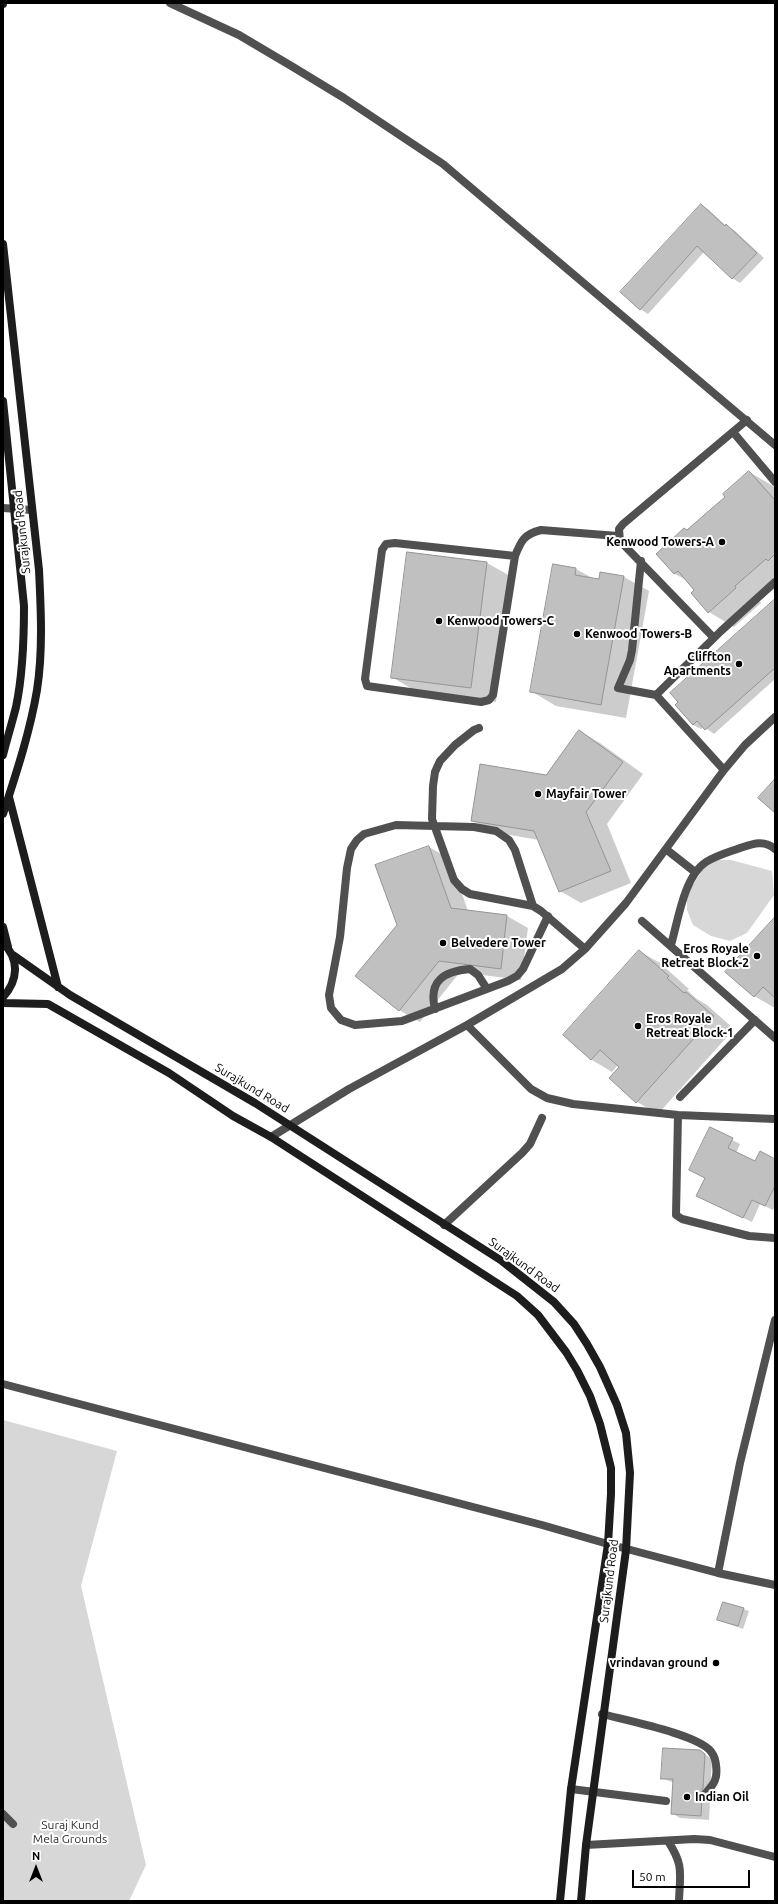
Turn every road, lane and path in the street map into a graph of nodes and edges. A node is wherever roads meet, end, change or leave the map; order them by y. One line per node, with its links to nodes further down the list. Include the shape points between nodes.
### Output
1 (170, 3): 4 (street, via 239,36 293,67 443,164 619,315)
2 (3, 244): 10 (main road, Surajkund Road)
3 (3, 401): 9 (main road, Surajkund Road)
4 (747, 420): 5 (street); 6 (street)
5 (733, 432): 7 (street); 11 (street, via 623,524)
6 (775, 445)
7 (775, 482)
8 (3, 508): 9 (street)
9 (15, 510): 10 (street); 19 (main road, Surajkund Road, via 23,584 24,639 16,706)
10 (32, 510): 21 (main road, Surajkund Road, via 41,604 39,666 30,722)
11 (618, 536): 12 (street, via 541,530 533,532 521,541); 13 (street)
12 (515, 556): 12 (street, via 386,544 382,550 365,680 367,686 481,702 489,700 492,695)
13 (641, 561): 15 (street); 16 (street, via 632,650 618,688)
14 (775, 582): 15 (street)
15 (714, 638): 16 (street)
16 (656, 695): 20 (street)
17 (775, 717): 20 (street, via 745,745)
18 (479, 728): 23 (street, via 455,745 440,761 433,786 432,819)
19 (3, 755)
20 (724, 770): 25 (street)
21 (9, 797): 22 (main road, Surajkund Road); 35 (main road)
22 (3, 814)
23 (435, 826): 27 (street, via 454,880 462,889 470,894); 27 (street, via 474,827 496,831 509,840 515,850); 39 (street, via 396,825 364,834 351,849 340,937 328,994 331,1008 340,1020 355,1025 402,1021)
24 (775, 849): 26 (street, via 765,843 756,843 716,857)
25 (667, 850): 26 (street); 33 (street, via 626,903)
26 (695, 872): 32 (street, via 688,885)
27 (533, 906): 28 (street)
28 (548, 916): 33 (street); 36 (street, via 523,969 508,981)
29 (642, 920): 32 (street)
30 (3, 927): 31 (main road)
31 (5, 945): 34 (main road)
32 (671, 945): 40 (street)
33 (585, 949): 41 (street, via 562,969)
34 (13, 955): 35 (main road, Surajkund Road); 37 (main road, via 15,976 11,988)
35 (58, 987): 47 (main road, Surajkund Road, via 191,1064)
36 (487, 989): 39 (street); 39 (street, via 478,975 470,969 446,974 434,988)
37 (3, 997)
38 (3, 1003): 48 (main road, Surajkund Road, via 48,1004 169,1073 233,1116)
39 (434, 1009)
40 (755, 1020): 42 (street); 43 (street)
41 (467, 1025): 44 (street, via 531,1089 547,1098 573,1104); 47 (street, via 349,1089)
42 (775, 1038)
43 (680, 1097)
44 (678, 1115): 46 (street); 50 (street, via 676,1215 682,1219 749,1236)
45 (542, 1118): 49 (street, via 530,1144 522,1153)
46 (775, 1120)
47 (291, 1126): 48 (street); 49 (main road, Surajkund Road)
48 (270, 1137): 53 (main road, Surajkund Road, via 511,1292 538,1315 577,1370 600,1424 611,1468 612,1494)
49 (444, 1225): 54 (main road, Surajkund Road, via 532,1283 554,1302 588,1344 617,1405 627,1439 630,1473)
50 (775, 1238)
51 (775, 1320): 55 (street, via 740,1462)
52 (3, 1384): 53 (street, via 542,1524)
53 (608, 1544): 54 (street); 58 (main road, Surajkund Road)
54 (626, 1550): 55 (street); 57 (main road, Surajkund Road)
55 (718, 1573): 56 (street)
56 (775, 1585)
57 (602, 1714): 59 (main road, Surajkund Road); 60 (street, via 681,1735 704,1744 713,1753 716,1764 716,1779)
58 (571, 1789): 59 (street); 67 (main road, Surajkund Road)
59 (593, 1791): 61 (street); 65 (main road, Surajkund Road)
60 (706, 1792)
61 (666, 1801)
62 (3, 1814): 63 (street)
63 (13, 1824)
64 (668, 1841): 65 (street); 66 (street, via 710,1840); 69 (street, via 681,1865)
65 (586, 1845): 68 (main road, Surajkund Road)
66 (775, 1857)
67 (560, 1901)
68 (581, 1901)
69 (679, 1901)

